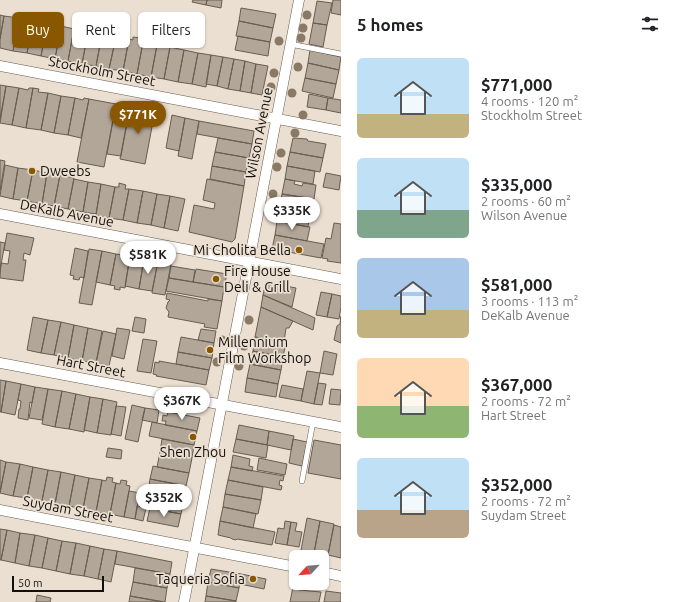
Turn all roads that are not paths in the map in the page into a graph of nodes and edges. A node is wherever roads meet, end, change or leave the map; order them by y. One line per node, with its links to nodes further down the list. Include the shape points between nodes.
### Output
1 (299, 0): 2 (street, Wilson Avenue)
2 (290, 44): 3 (lane); 5 (street, Wilson Avenue)
3 (341, 54)
4 (0, 66): 5 (street, Stockholm Street)
5 (275, 119): 6 (street, Stockholm Street); 8 (street, Wilson Avenue)
6 (341, 131)
7 (0, 214): 8 (street, DeKalb Avenue)
8 (249, 262): 9 (street, DeKalb Avenue); 11 (street, Wilson Avenue)
9 (341, 279)
10 (0, 363): 11 (street, Hart Street)
11 (221, 405): 12 (street, Hart Street); 16 (street, Wilson Avenue)
12 (313, 422): 13 (street, Hart Street); 14 (lane)
13 (341, 427)
14 (302, 481)
15 (0, 510): 16 (street, Suydam Street)
16 (194, 547): 17 (street, Suydam Street); 20 (street, Wilson Avenue)
17 (289, 566)
18 (329, 573): 19 (street)
19 (341, 576)
20 (184, 602)

